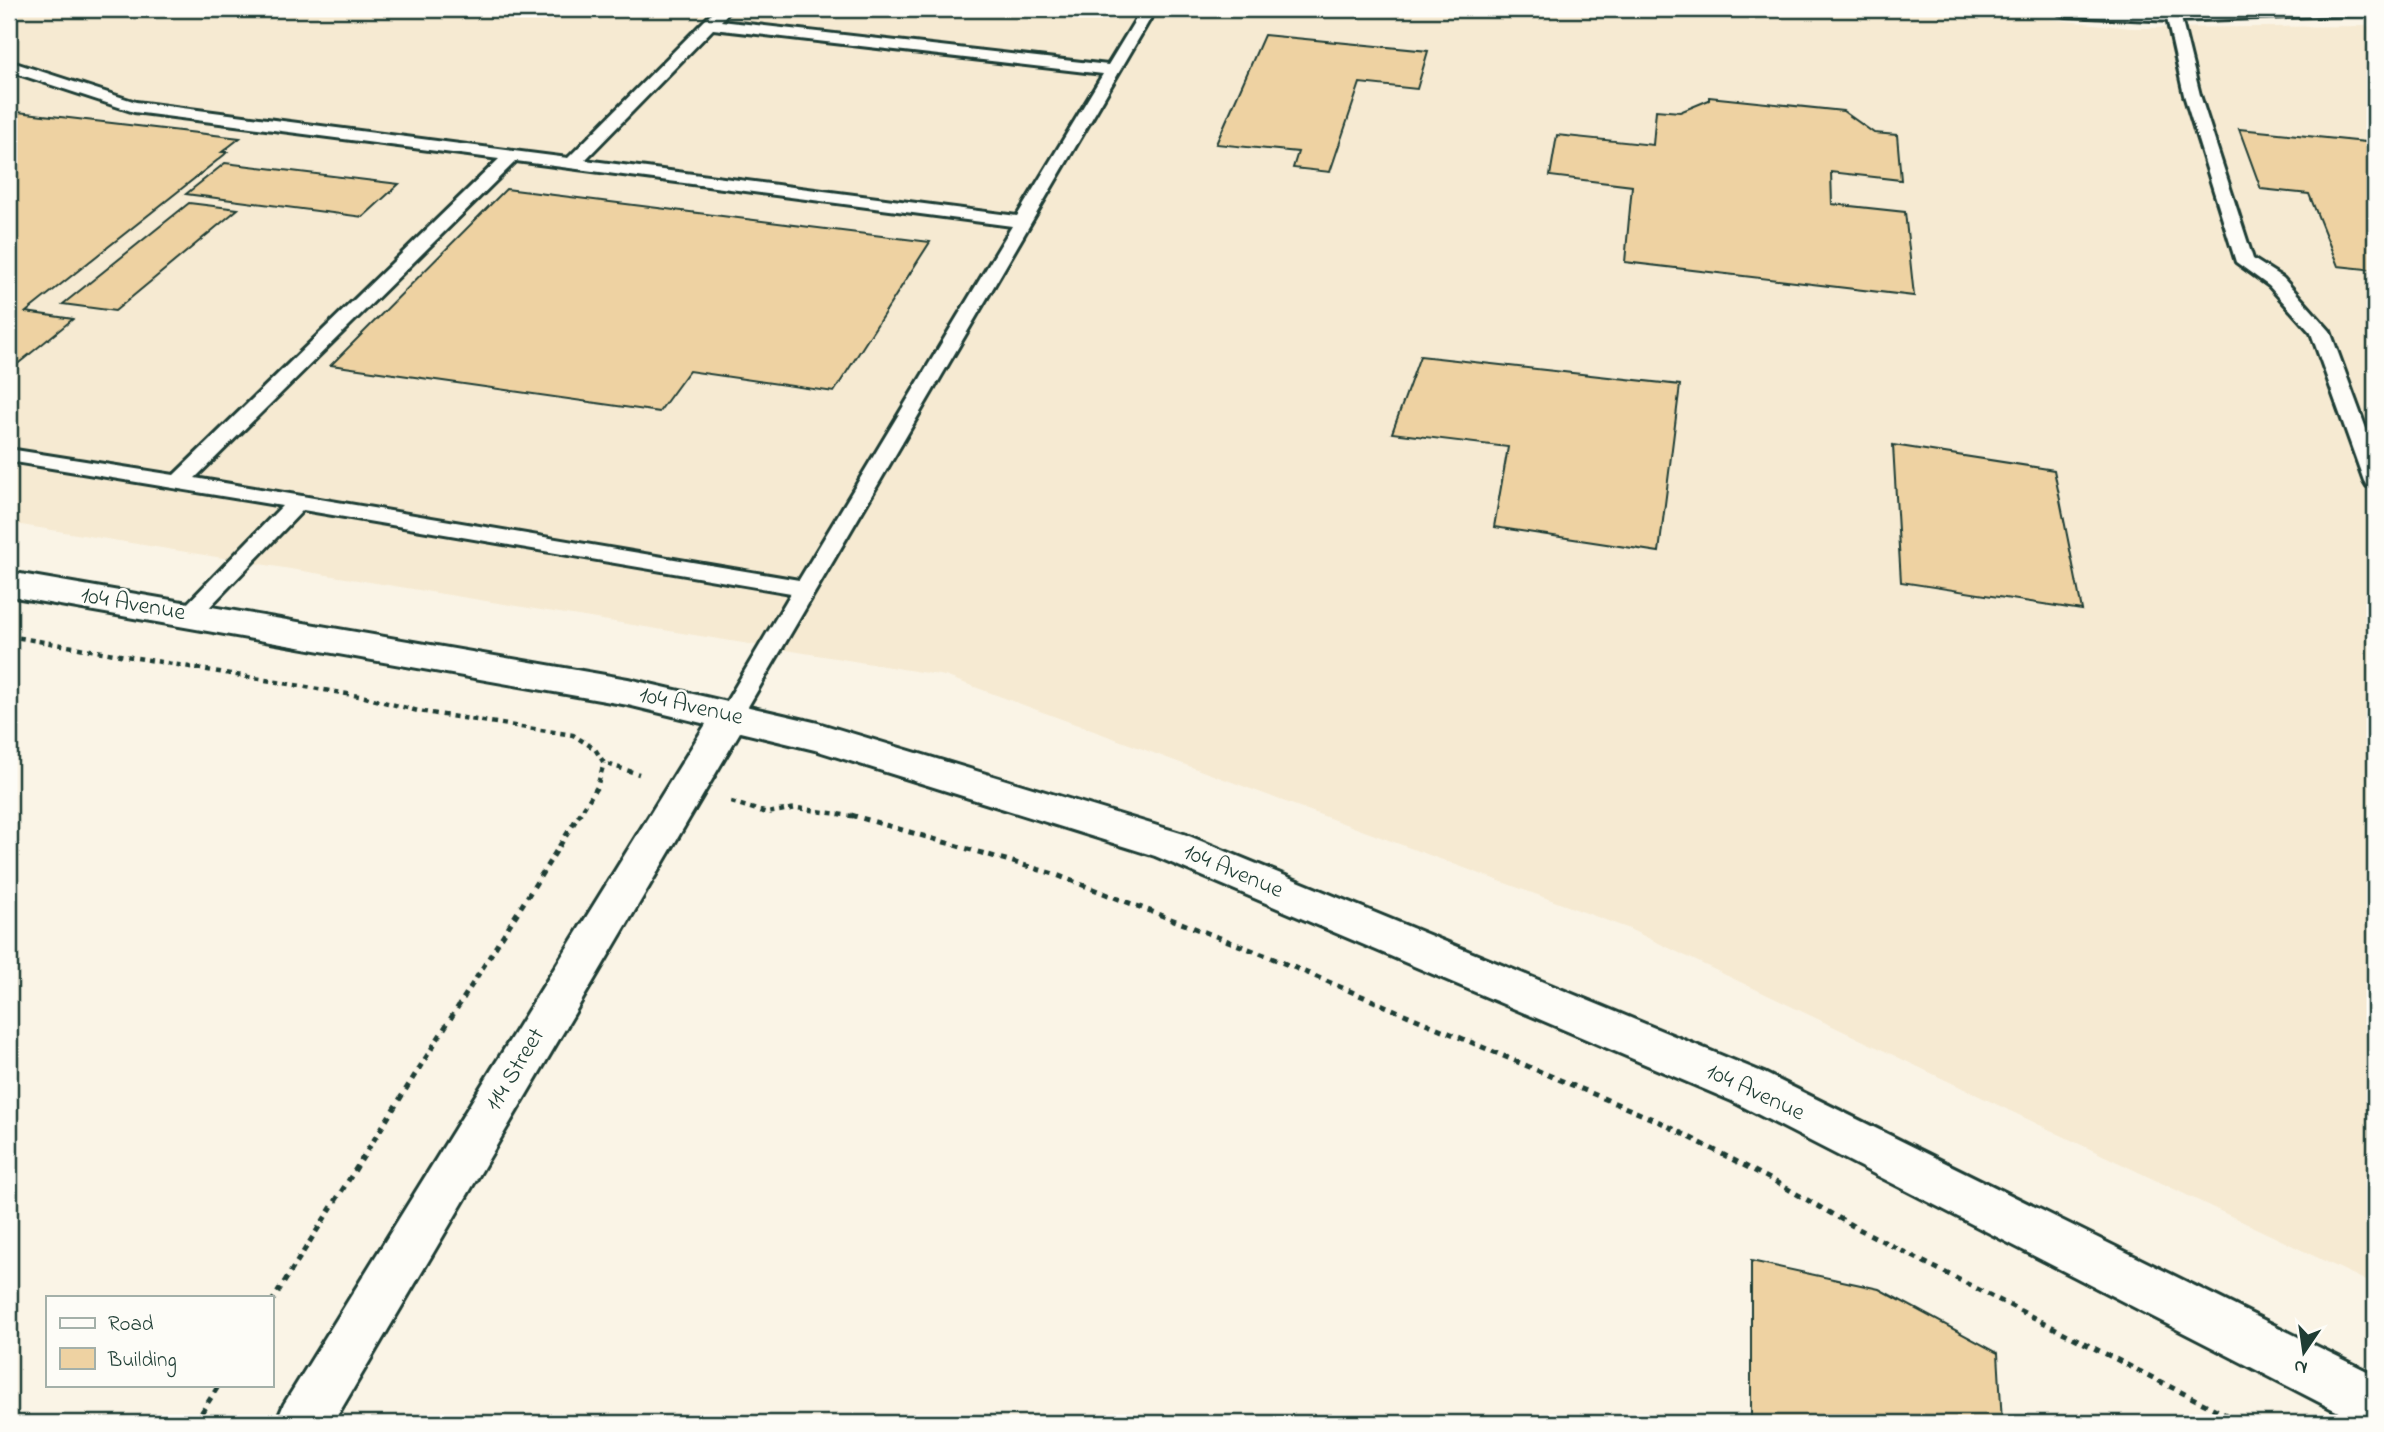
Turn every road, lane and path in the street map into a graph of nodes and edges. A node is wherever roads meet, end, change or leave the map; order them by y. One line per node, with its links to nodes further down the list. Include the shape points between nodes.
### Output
1 (724, 9): 6 (lane)
2 (1149, 9): 8 (lane)
3 (2067, 9): 5 (street)
4 (2370, 9): 5 (street)
5 (2173, 14): 13 (lane, via 2192,95 2245,262 2276,282 2320,331)
6 (708, 24): 8 (lane); 10 (lane)
7 (9, 66): 9 (lane, via 134,107)
8 (1112, 70): 11 (lane)
9 (512, 156): 10 (lane); 14 (lane)
10 (572, 164): 11 (lane)
11 (1023, 222): 17 (lane)
12 (9, 455): 14 (lane)
13 (2375, 481)
14 (179, 482): 15 (lane)
15 (297, 503): 17 (lane); 18 (lane)
16 (9, 584): 18 (street, 104 Avenue)
17 (805, 588): 20 (lane)
18 (189, 615): 20 (street, 104 Avenue, via 628,692)
19 (9, 636): 21 (path, via 365,697 418,711 555,731 573,735 595,749)
20 (730, 716): 22 (street, 114 Street); 25 (street, 104 Avenue, via 818,737 1182,851 1748,1087)
21 (604, 763): 22 (path); 23 (path, via 597,788)
22 (686, 789): 27 (street, 114 Street); 28 (path, via 766,813 797,808 889,824 1054,874 1267,956 1662,1123 1853,1226)
23 (273, 1300)
24 (218, 1386): 26 (path)
25 (2375, 1403)
26 (195, 1423)
27 (303, 1423)
28 (2242, 1423)

